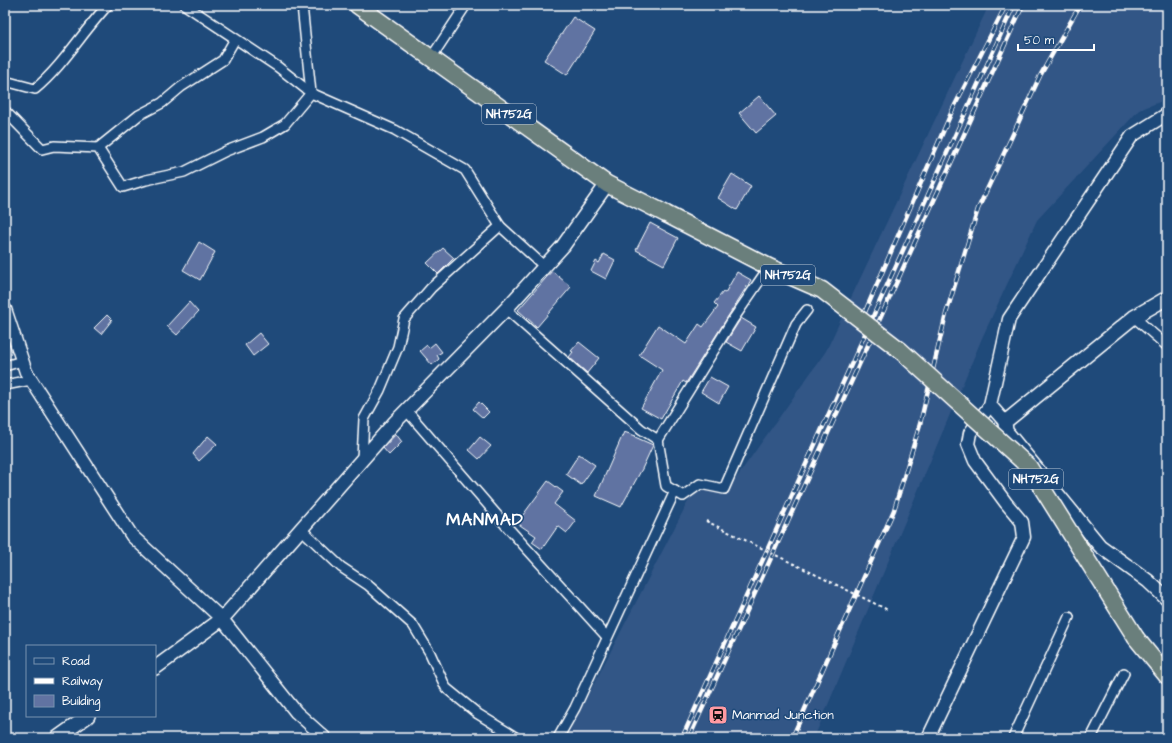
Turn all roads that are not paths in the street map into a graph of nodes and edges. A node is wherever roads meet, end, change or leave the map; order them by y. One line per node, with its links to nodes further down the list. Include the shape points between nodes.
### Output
1 (108, 5): 8 (street, via 93,20 48,78 35,89)
2 (185, 5): 6 (street)
3 (302, 5): 9 (street)
4 (357, 5): 7 (highway, NH752G)
5 (466, 5): 7 (street)
6 (235, 39): 9 (street); 12 (street, via 223,60 162,103 139,115)
7 (431, 58): 13 (highway, NH752G)
8 (5, 81)
9 (311, 93): 12 (street, via 285,124 263,137 226,151 184,172 123,188); 14 (street, via 395,130 465,170)
10 (5, 111): 12 (street, via 42,149 54,146)
11 (1167, 114): 27 (street, via 1132,136 1009,319)
12 (98, 148)
13 (607, 184): 15 (main road, via 564,246); 16 (highway, NH752G, bridge)
14 (500, 226): 15 (street); 31 (street, via 432,288 404,318 398,347 380,390 364,418)
15 (545, 267): 19 (main road)
16 (769, 267): 30 (street); 39 (highway, NH752G, bridge, via 822,290 900,350 1029,467 1136,638)
17 (1167, 298): 21 (main road)
18 (5, 309): 23 (street)
19 (506, 309): 28 (main road); 30 (street, via 641,429)
20 (807, 310): 32 (street, via 796,324 724,489 700,484 683,496)
21 (1134, 317): 22 (street); 29 (main road)
22 (1167, 346)
23 (22, 361): 24 (street); 25 (street)
24 (5, 366)
25 (31, 380): 26 (street); 36 (street, via 132,536)
26 (5, 385)
27 (990, 405): 29 (street); 46 (street, via 970,433 968,444 975,461 1022,522 1024,537)
28 (406, 410): 31 (main road); 37 (street, via 509,529)
29 (1005, 422): 34 (main road, via 1006,431 1100,546 1148,581)
30 (658, 440): 32 (street, via 666,486)
31 (362, 459): 33 (main road)
32 (675, 491): 37 (street)
33 (301, 529): 36 (main road); 44 (street, via 341,567 368,584 412,625 430,653 446,688 478,714)
34 (1167, 599)
35 (1069, 617): 47 (street)
36 (222, 619): 38 (main road); 43 (street, via 296,712)
37 (608, 637): 45 (street)
38 (156, 667)
39 (1166, 672)
40 (1124, 673): 48 (street)
41 (87, 717): 42 (main road)
42 (58, 738)
43 (325, 738)
44 (517, 738)
45 (558, 738)
46 (928, 738)
47 (1013, 738)
48 (1091, 738)

